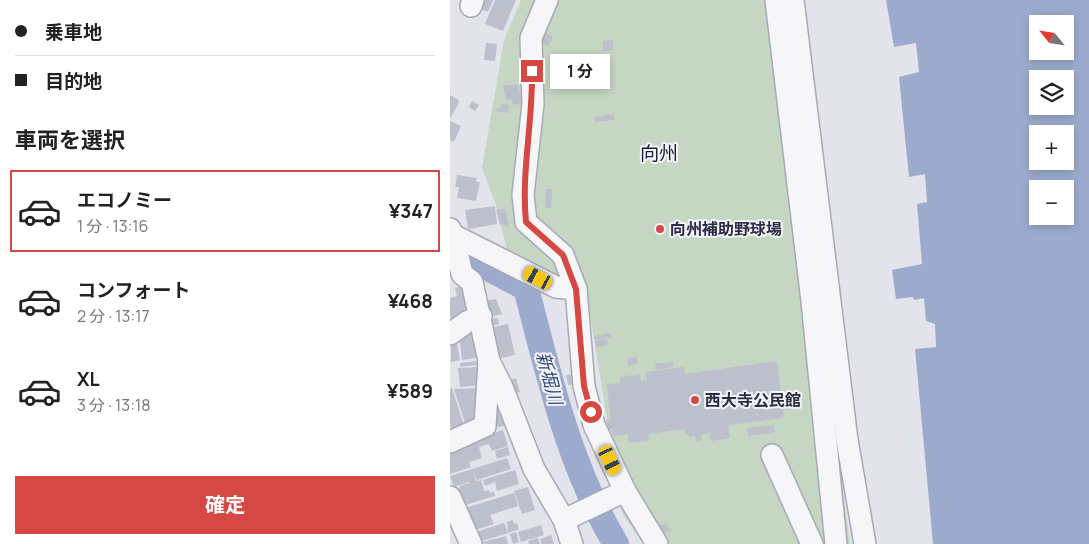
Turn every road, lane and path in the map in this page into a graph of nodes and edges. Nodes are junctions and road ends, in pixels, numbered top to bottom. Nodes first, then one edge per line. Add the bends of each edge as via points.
1 (547, 0) edge
2 (776, 0) edge
3 (793, 0) edge
4 (452, 232) edge
5 (458, 270) edge
6 (576, 289) junction
7 (481, 316) junction
8 (450, 334) edge
9 (490, 361) junction
10 (450, 442) edge
11 (772, 455) dead end
12 (784, 481) junction
13 (618, 495) junction
14 (450, 497) edge
15 (566, 519) junction
16 (656, 543) edge
17 (471, 544) edge
18 (572, 544) edge
19 (796, 544) edge
20 (812, 544) edge
21 (836, 544) edge
22 (865, 544) edge

1 - 6 street via 531,38 532,104 523,195 526,222 563,255
2 - 21 street via 812,301
3 - 22 street via 847,440
4 - 5 street
4 - 6 street via 556,287
5 - 7 street via 472,282
6 - 13 street via 584,386
7 - 8 street
7 - 9 street
9 - 10 street via 485,426
9 - 15 street via 534,469
11 - 12 street
12 - 19 street
12 - 20 street
13 - 15 street
13 - 16 street
14 - 17 street
15 - 18 street

